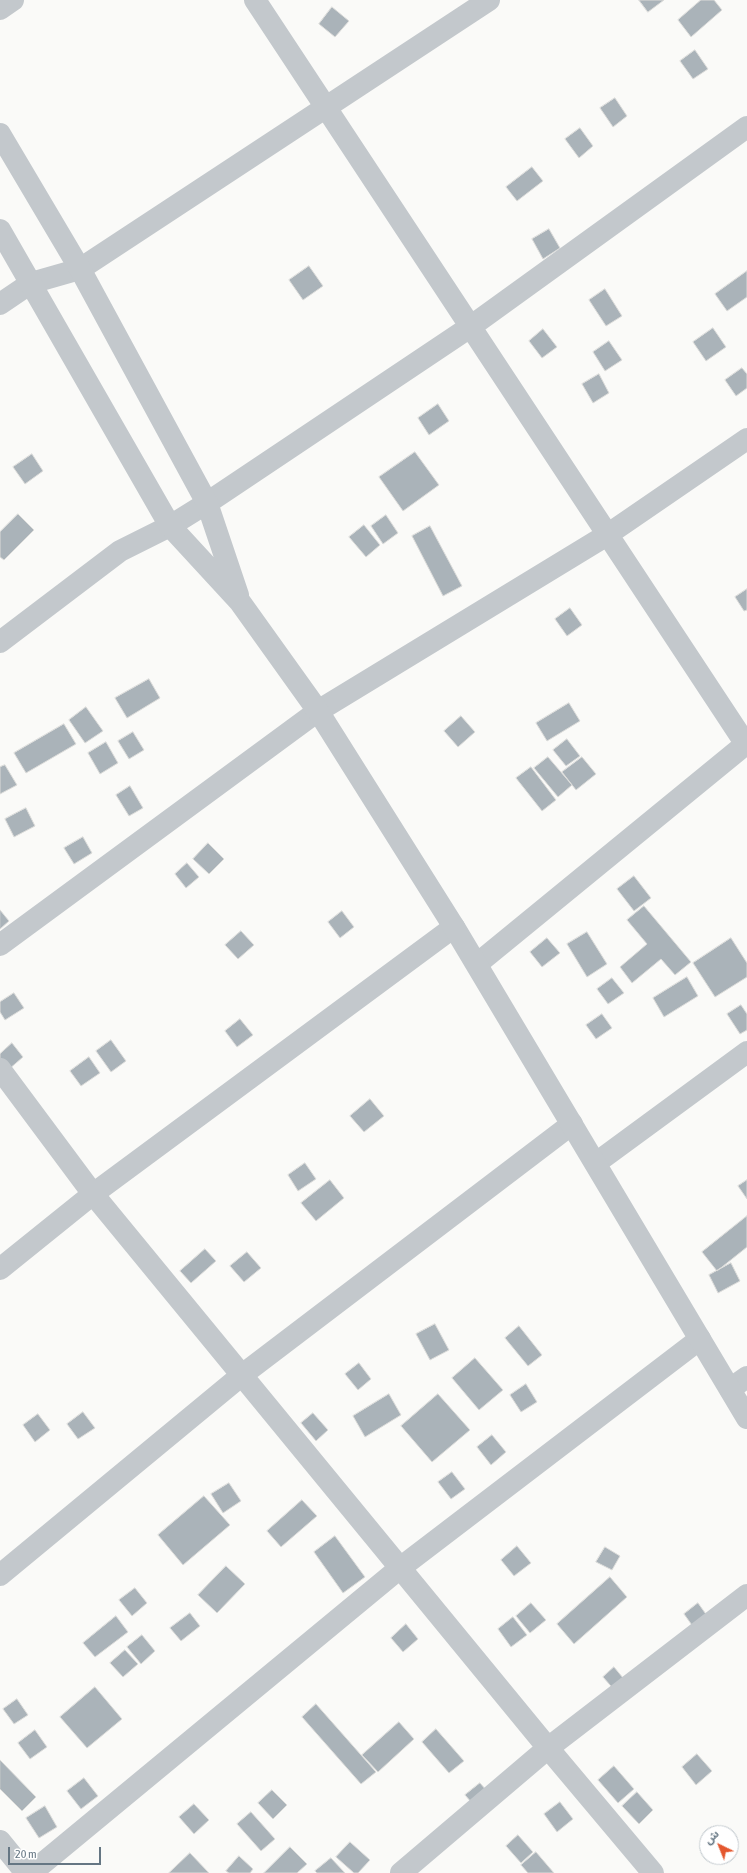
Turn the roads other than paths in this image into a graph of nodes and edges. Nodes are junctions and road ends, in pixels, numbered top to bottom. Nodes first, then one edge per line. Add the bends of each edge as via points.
1 (13, 0) edge
2 (255, 0) edge
3 (489, 0) edge
4 (0, 9) edge
5 (326, 108) junction
6 (747, 127) edge
7 (0, 134) edge
8 (0, 230) edge
9 (80, 268) junction
10 (31, 283) junction
11 (0, 304) edge
12 (470, 327) junction
13 (747, 439) edge
14 (207, 503) junction
15 (170, 526) junction
16 (607, 535) junction
17 (240, 602) junction
18 (0, 642) edge
19 (318, 711) junction
20 (747, 744) edge
21 (454, 927) junction
22 (0, 945) edge
23 (477, 964) junction
24 (747, 1052) edge
25 (0, 1069) edge
26 (572, 1124) junction
27 (596, 1163) junction
28 (94, 1194) junction
29 (0, 1269) edge
30 (700, 1339) junction
31 (242, 1375) junction
32 (738, 1383) edge
33 (747, 1418) edge
34 (400, 1568) junction
35 (0, 1575) edge
36 (747, 1595) edge
37 (548, 1748) junction
38 (0, 1841) edge
39 (26, 1873) edge
40 (31, 1873) edge
41 (401, 1873) edge
42 (653, 1873) edge

1 - 4 street
2 - 5 street
3 - 5 street
5 - 9 street
5 - 12 street
6 - 12 street
7 - 9 street
8 - 10 street
9 - 10 street
9 - 14 street
10 - 11 street
10 - 15 street
12 - 14 street
12 - 16 street
13 - 16 street
14 - 15 street
14 - 17 street
15 - 17 street
15 - 18 street via 120,551
16 - 19 street
16 - 20 street
17 - 19 street
19 - 21 street
19 - 22 street
20 - 23 street
21 - 23 street
21 - 28 street
23 - 26 street
24 - 27 street
25 - 28 street
26 - 27 street
26 - 31 street
27 - 30 street
28 - 29 street
28 - 31 street
30 - 32 street
30 - 34 street
31 - 34 street
31 - 35 street
32 - 33 street
34 - 37 street
34 - 40 street
36 - 37 street
37 - 41 street
37 - 42 street
38 - 39 street

